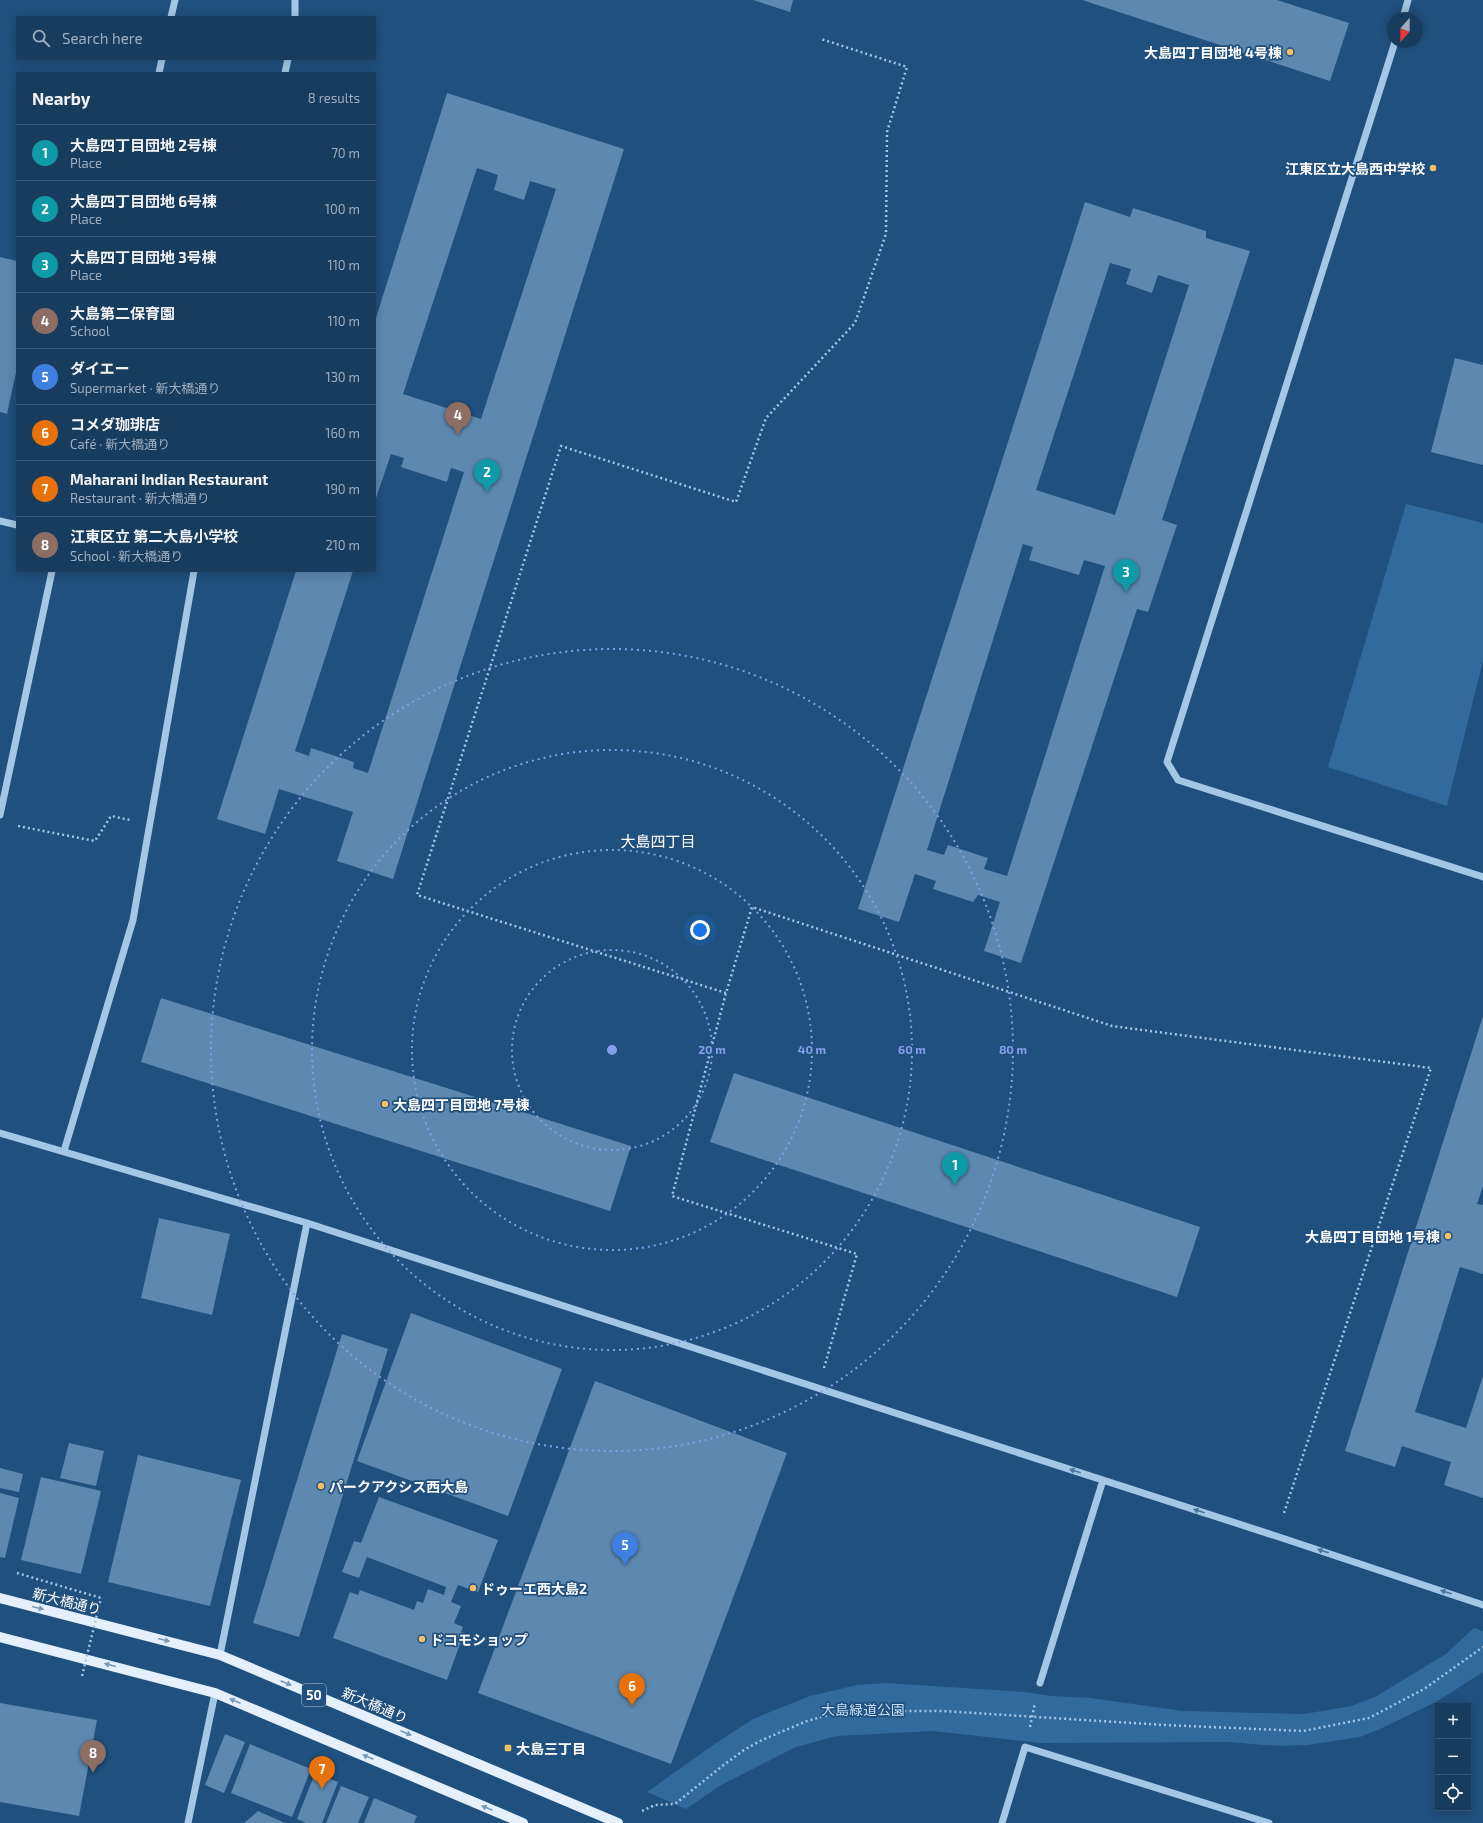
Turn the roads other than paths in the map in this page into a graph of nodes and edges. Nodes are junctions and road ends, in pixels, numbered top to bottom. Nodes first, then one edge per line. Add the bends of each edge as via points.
1 (175, 0) edge
2 (295, 0) edge
3 (1408, 0) edge
4 (1405, 12) edge
5 (171, 16) edge
6 (295, 16) edge
7 (1393, 48) edge
8 (162, 60) edge
9 (288, 60) edge
10 (159, 72) edge
11 (285, 72) edge
12 (0, 521) edge
13 (16, 525) edge
14 (52, 572) edge
15 (194, 572) edge
16 (1, 806) edge
17 (0, 816) edge
18 (1483, 877) edge
19 (0, 1132) edge
20 (64, 1151) junction
21 (307, 1223) junction
22 (1103, 1480) junction
23 (0, 1598) edge
24 (1483, 1605) edge
25 (0, 1637) edge
26 (220, 1655) junction
27 (1040, 1683) road end
28 (215, 1692) junction
29 (611, 1822) edge
30 (188, 1823) edge
31 (523, 1823) edge
32 (1002, 1823) edge
33 (1269, 1823) edge

1 - 5 street
2 - 6 street
3 - 4 street
7 - 18 street via 1167,762 1178,780
8 - 10 street
9 - 11 street
12 - 13 street
14 - 16 street
15 - 20 street via 133,920
16 - 17 street
19 - 20 street
20 - 21 street
22 -> 21 street
21 - 26 street
24 -> 22 street
22 - 27 street
23 -> 26 main road, 新大橋通り / 50
28 -> 25 main road
26 -> 29 main road, 新大橋通り / 50
28 - 30 street
31 -> 28 main road
32 - 33 street via 1026,1747

